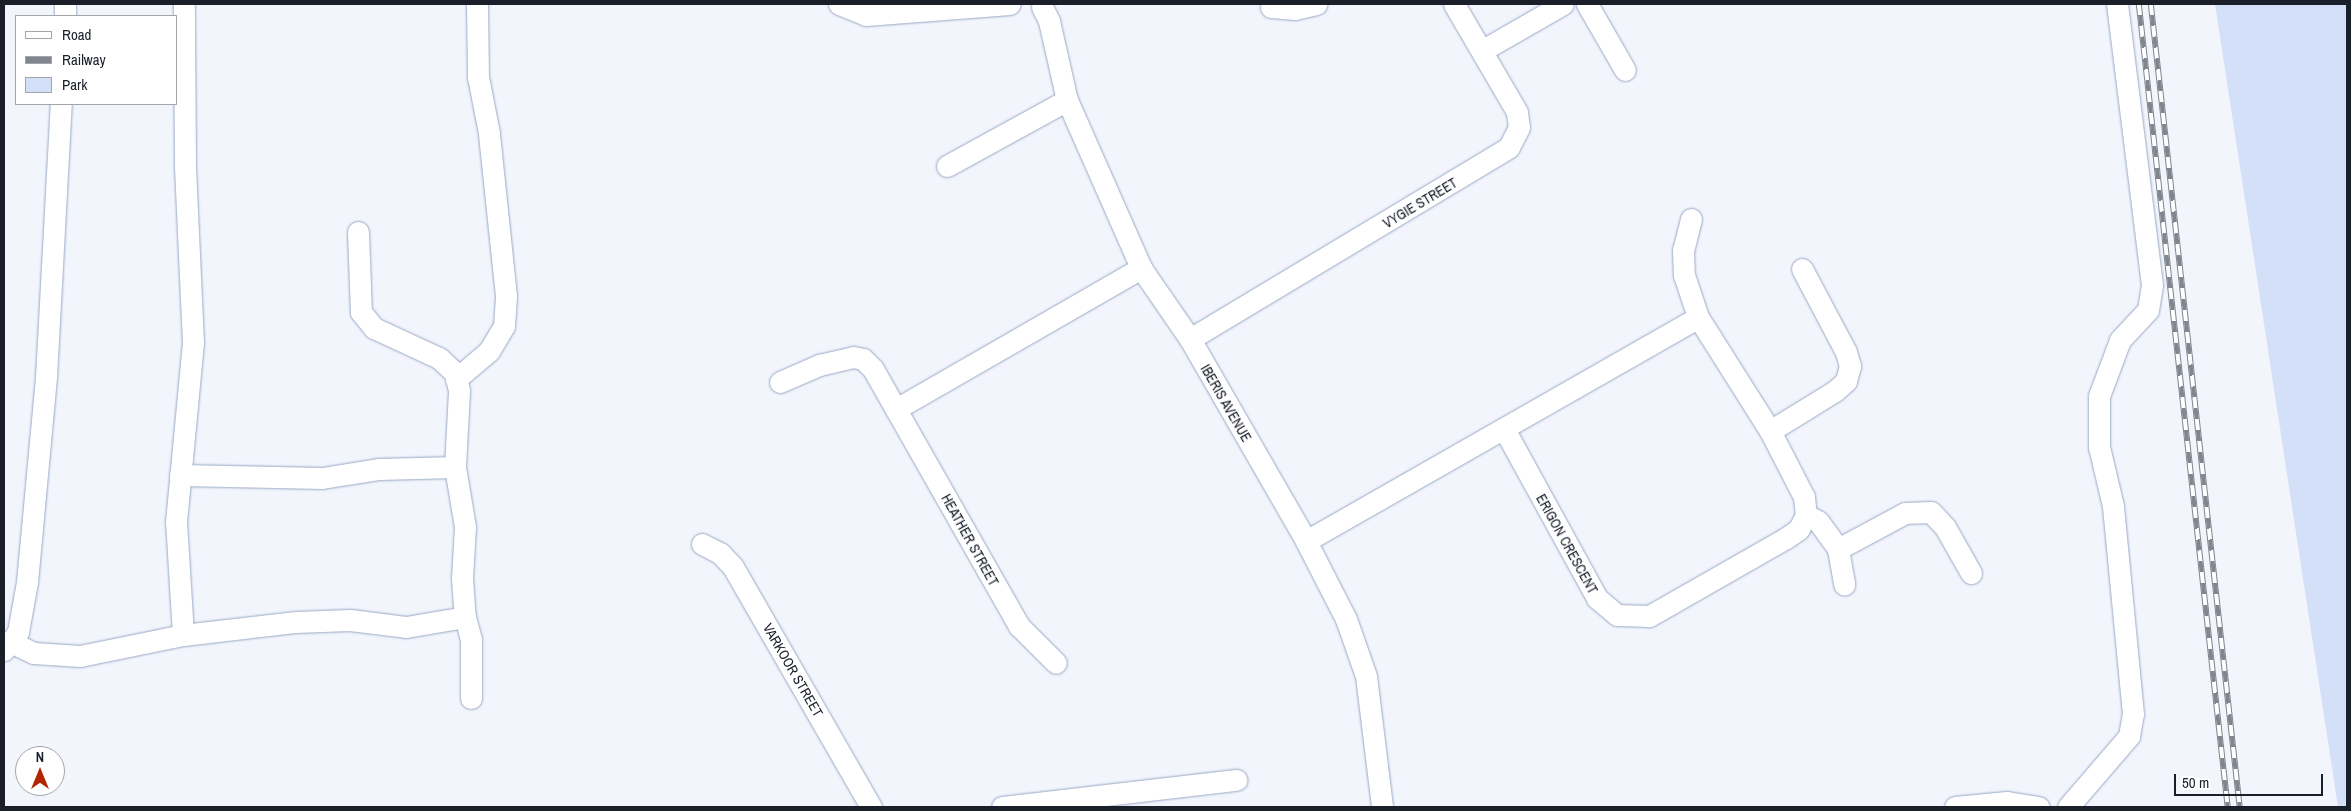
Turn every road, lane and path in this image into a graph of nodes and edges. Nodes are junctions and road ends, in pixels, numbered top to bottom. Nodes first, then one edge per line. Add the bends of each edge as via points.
1 (184, 4) edge
2 (477, 4) edge
3 (839, 4) edge
4 (1010, 4) edge
5 (1019, 4) edge
6 (1316, 4) edge
7 (1454, 4) edge
8 (1563, 4) edge
9 (1587, 4) edge
10 (2117, 4) edge
11 (1042, 6) edge
12 (1271, 7) dead end
13 (1482, 50) junction
14 (1625, 70) dead end
15 (1067, 100) junction
16 (61, 105) edge
17 (947, 166) dead end
18 (1691, 219) dead end
19 (358, 232) dead end
20 (1141, 268) junction
21 (1802, 269) dead end
22 (1698, 317) junction
23 (1190, 339) junction
24 (456, 379) junction
25 (780, 382) dead end
26 (896, 409) junction
27 (1504, 429) junction
28 (1770, 431) junction
29 (455, 467) junction
30 (180, 475) junction
31 (1806, 515) junction
32 (1306, 541) junction
33 (702, 544) dead end
34 (1838, 548) junction
35 (1971, 573) dead end
36 (1844, 584) dead end
37 (465, 617) junction
38 (183, 635) junction
39 (7, 646) edge
40 (1056, 663) dead end
41 (471, 698) dead end
42 (1236, 780) dead end
43 (1144, 799) edge
44 (871, 807) edge
45 (1002, 807) edge
46 (1382, 807) edge
47 (1955, 807) edge
48 (2039, 807) edge
49 (2068, 807) edge

1 - 30 street via 185,164 191,238 193,343
2 - 24 street via 478,77 489,133 506,296 504,326 489,351
3 - 4 street via 866,15
5 - 11 street
6 - 12 street via 1295,9
7 - 13 street, VYGIE STREET
8 - 13 street
9 - 14 street
10 - 49 street via 2152,285 2148,310 2120,340 2099,396 2099,447 2113,506 2133,714 2129,736
11 - 15 street, IBERIS AVENUE via 1049,21
13 - 23 street, VYGIE STREET via 1517,112 1519,126 1509,147
15 - 17 street
15 - 20 street, IBERIS AVENUE
16 - 39 street via 46,377 26,582 18,632
18 - 22 street via 1683,250 1684,275
19 - 24 street via 361,312 374,328 439,358 455,373
20 - 23 street, IBERIS AVENUE
20 - 26 street
21 - 28 street via 1846,352 1850,366 1846,381 1836,391
22 - 27 street
22 - 28 street
23 - 32 street, IBERIS AVENUE
24 - 29 street via 459,392
25 - 26 street, HEATHER STREET via 819,365 853,356 863,359 873,369
26 - 40 street, HEATHER STREET via 1019,626
27 - 31 street, ERIGON CRESCENT via 1597,598 1616,614 1649,616 1786,538 1799,529
27 - 32 street
28 - 31 street via 1804,497
29 - 30 street via 379,469 322,478
29 - 37 street via 465,527 462,578
30 - 38 street via 176,522
31 - 34 street via 1818,521
32 - 46 street, IBERIS AVENUE via 1360,653 1366,676
33 - 44 street, VARKOOR STREET via 720,554 733,567
34 - 35 street via 1905,513 1926,511 1936,515 1945,527
34 - 36 street
37 - 38 street via 406,627 341,621
37 - 41 street via 471,639
38 - 39 street via 80,656 34,654
42 - 43 street
43 - 45 street
47 - 48 street via 2007,802

